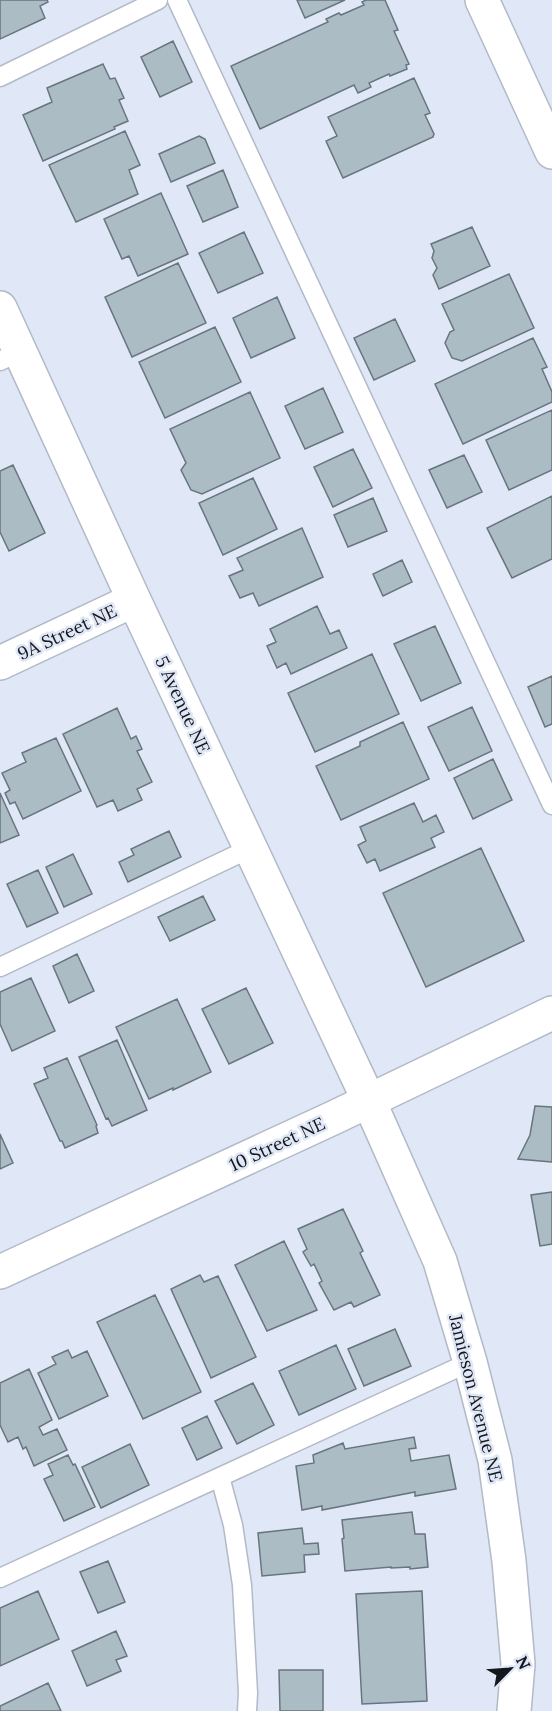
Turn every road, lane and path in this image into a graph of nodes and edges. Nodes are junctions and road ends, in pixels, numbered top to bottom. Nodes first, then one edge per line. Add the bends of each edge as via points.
1 (158, 0) edge
2 (177, 0) edge
3 (482, 0) edge
4 (0, 77) edge
5 (552, 152) edge
6 (0, 308) edge
7 (10, 356) edge
8 (134, 600) junction
9 (0, 663) edge
10 (552, 805) edge
11 (251, 848) junction
12 (0, 967) edge
13 (552, 1013) edge
14 (369, 1101) junction
15 (0, 1272) edge
16 (470, 1362) junction
17 (220, 1477) junction
18 (0, 1578) edge
19 (247, 1711) edge
20 (514, 1711) edge

1 - 4 lane
2 - 10 lane
3 - 5 street
6 - 7 street, 5 Avenue NE
7 - 8 street, 5 Avenue NE
8 - 9 street, 9A Street NE
8 - 11 street, 5 Avenue NE
11 - 12 lane
11 - 14 street, 5 Avenue NE
13 - 14 street, 10 Street NE
14 - 15 street, 10 Street NE
14 - 16 street, Jamieson Avenue NE via 440,1261
16 - 17 lane
16 - 20 street, Jamieson Avenue NE via 495,1460 509,1561 518,1664
17 - 18 lane
17 - 19 lane via 233,1525 242,1585

